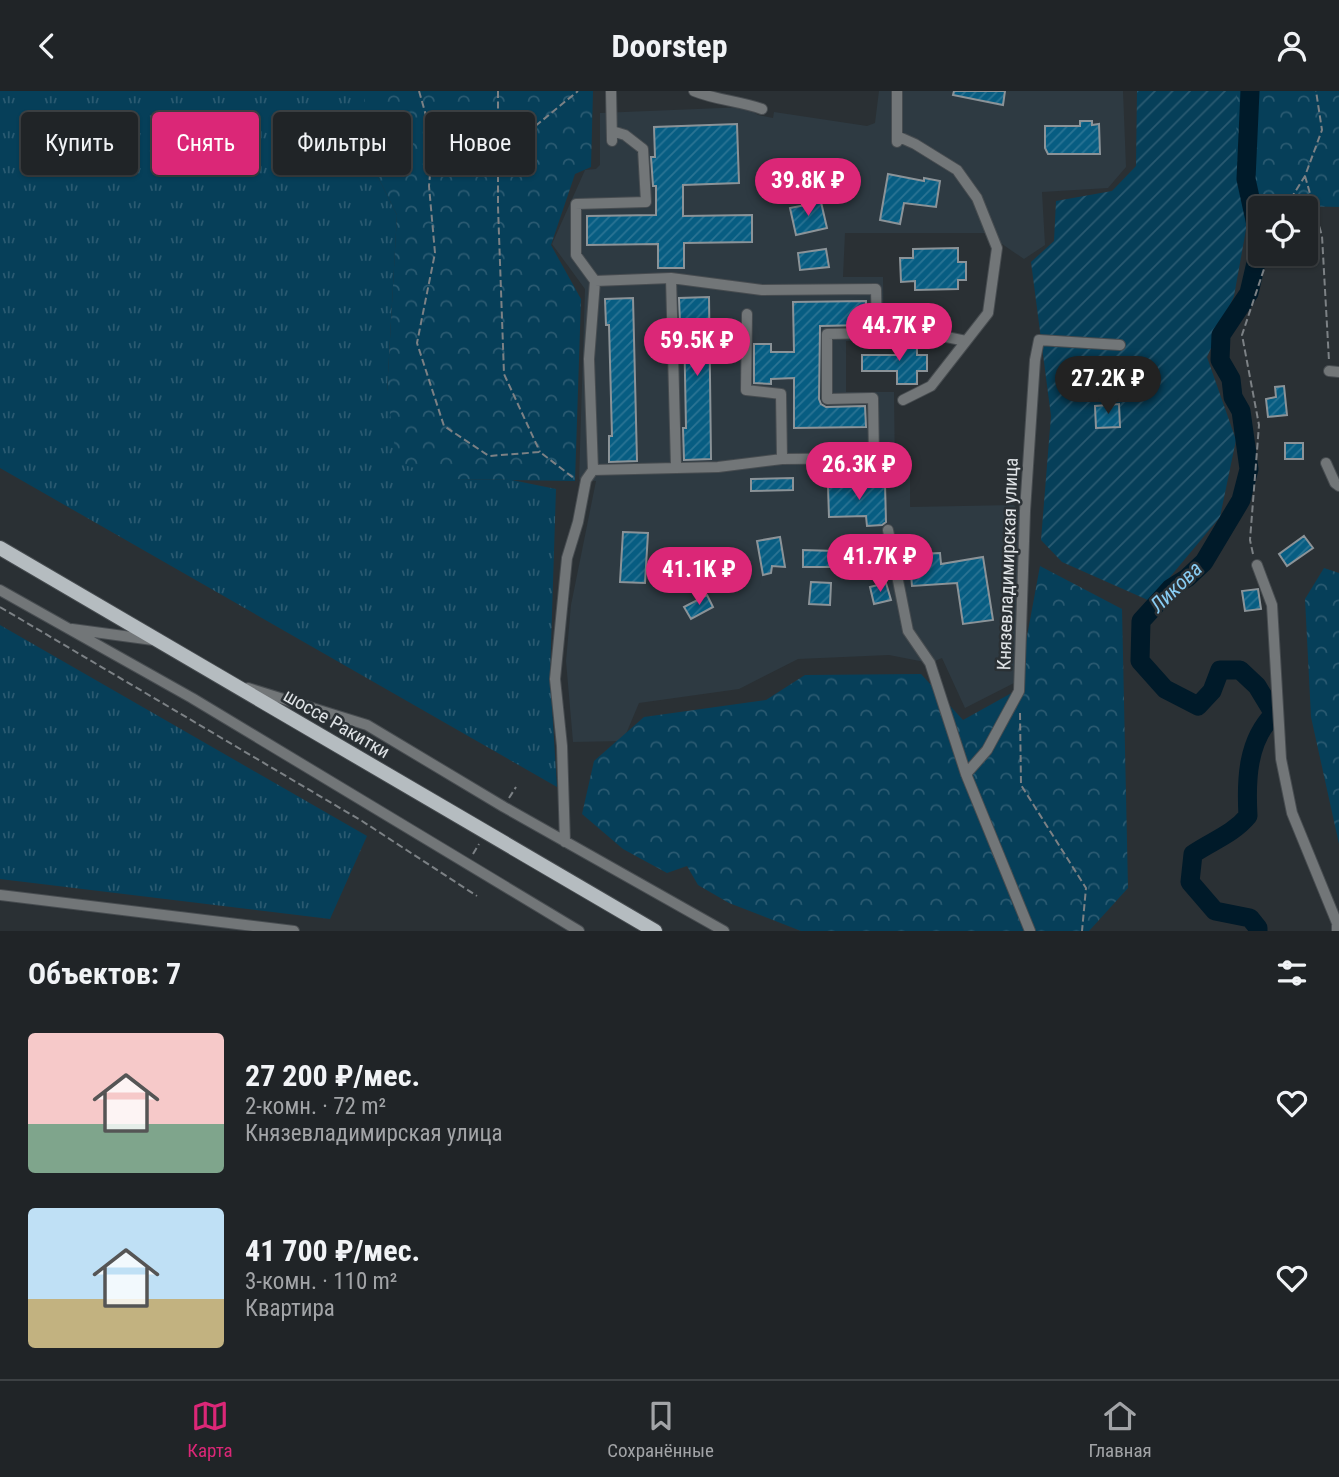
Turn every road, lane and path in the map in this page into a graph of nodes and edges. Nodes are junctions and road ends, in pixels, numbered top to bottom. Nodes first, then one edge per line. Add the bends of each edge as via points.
1 (419, 91) edge
2 (498, 91) edge
3 (578, 91) edge
4 (611, 91) edge
5 (694, 91) edge
6 (897, 91) edge
7 (1316, 91) edge
8 (745, 97) edge
9 (762, 109) dead end
10 (498, 112) edge
11 (535, 126) edge
12 (498, 175) edge
13 (1305, 176) junction
14 (1292, 196) edge
15 (1266, 266) edge
16 (671, 278) junction
17 (596, 281) junction
18 (747, 314) dead end
19 (898, 327) dead end
20 (966, 341) junction
21 (1120, 345) dead end
22 (1334, 372) edge
23 (904, 401) dead end
24 (540, 452) junction
25 (874, 458) junction
26 (891, 458) dead end
27 (782, 459) junction
28 (1326, 463) dead end
29 (676, 466) junction
30 (593, 470) junction
31 (1339, 486) edge
32 (585, 487) junction
33 (888, 530) dead end
34 (0, 548) edge
35 (1256, 565) joint
36 (0, 590) edge
37 (0, 607) edge
38 (66, 628) junction
39 (159, 641) junction
40 (231, 683) junction
41 (1019, 691) junction
42 (966, 774) junction
43 (565, 842) junction
44 (0, 895) edge
45 (477, 896) dead end
46 (256, 929) edge
47 (294, 931) edge
48 (579, 931) edge
49 (654, 931) edge
50 (724, 931) edge
51 (1030, 931) edge
52 (1082, 931) edge
53 (1337, 931) edge

1 - 24 path via 433,140 429,186 435,253 417,343 444,426 489,456
2 - 10 path
3 - 11 path
4 - 17 street via 612,136 625,135 643,149 646,202 576,204 576,254
5 - 8 street via 713,99
6 - 20 street via 897,139 915,144 957,170 977,198 997,248 988,313
7 - 13 path via 1322,130
8 - 9 street
12 - 24 path via 504,375
13 - 14 path
13 - 22 path via 1322,236
15 - 35 path via 1242,335 1259,425 1250,540
16 - 17 street
16 - 25 street via 762,290 876,289 877,333 827,334 827,399 873,398
16 - 29 street
17 - 30 street via 589,359
18 - 27 street via 746,390 781,394
19 - 20 street
20 - 23 street via 931,386
21 - 41 street, Князевладимирская улица via 1039,340 1025,512
24 - 32 path
25 - 26 street
25 - 27 street
27 - 29 street via 718,467
28 - 31 street
29 - 30 street
30 - 32 street
32 - 43 street via 567,558 555,679
33 - 42 street via 908,631 930,663
34 - 39 main road, шоссе Ракитки
35 - 53 street via 1272,605 1280,759 1292,813
36 - 38 street
37 - 45 path via 362,821
38 - 39 street
38 - 48 street via 192,698
39 - 40 main road, шоссе Ракитки
40 - 43 street via 367,725
40 - 49 main road, шоссе Ракитки
41 - 42 street, Князевладимирская улица via 987,750
41 - 52 path via 1021,785 1086,888
42 - 51 street
43 - 50 street
44 - 46 street
46 - 47 street

